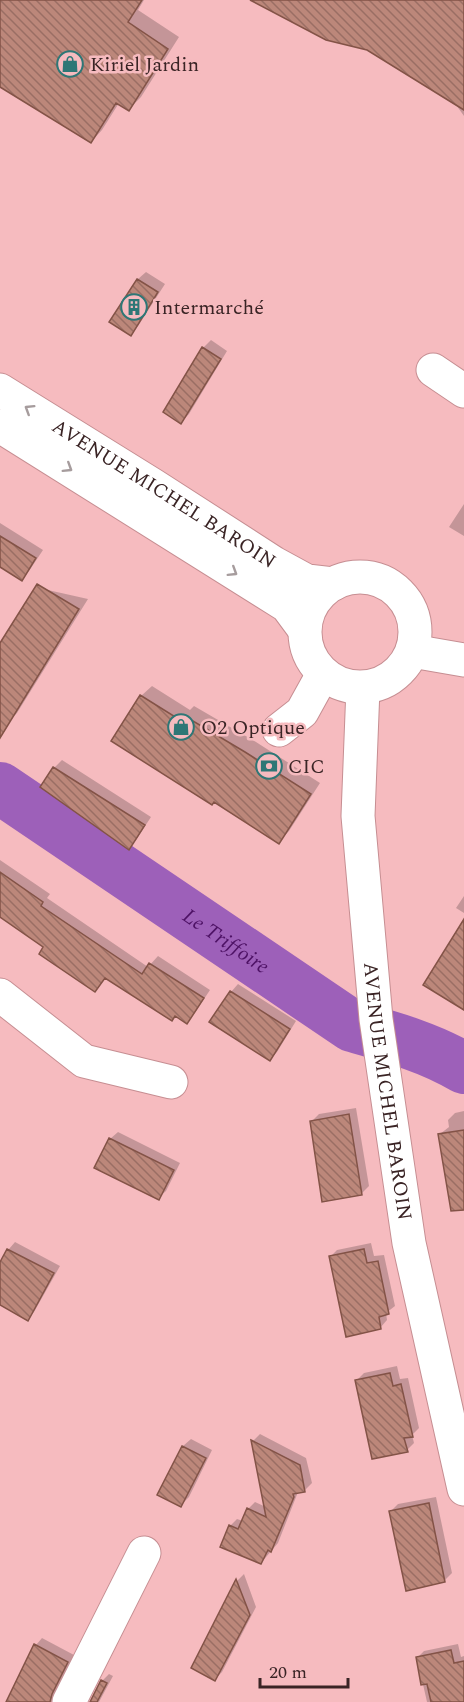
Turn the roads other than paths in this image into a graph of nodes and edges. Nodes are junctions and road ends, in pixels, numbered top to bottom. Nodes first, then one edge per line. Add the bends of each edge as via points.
1 (433, 370) dead end
2 (0, 390) edge
3 (464, 391) edge
4 (0, 426) edge
5 (333, 584) junction
6 (304, 629) junction
7 (412, 651) junction
8 (464, 660) edge
9 (323, 674) junction
10 (363, 688) junction
11 (279, 730) dead end
12 (0, 995) edge
13 (171, 1082) dead end
14 (464, 1489) edge
15 (144, 1553) dead end
16 (69, 1702) edge

1 - 3 street
5 -> 2 street, AVENUE MICHEL BAROIN via 307,581 274,563
4 -> 6 street, AVENUE MICHEL BAROIN via 287,606
5 - 6 street via 318,596
5 - 7 street via 362,577 382,582 400,595 411,612 415,636
6 - 9 street via 308,651
7 - 8 street
7 - 10 street via 402,668 384,682
9 - 10 street via 344,686
9 - 11 street via 302,711
10 - 14 street, AVENUE MICHEL BAROIN via 358,816 376,1019 410,1243
12 - 13 street via 84,1061
15 - 16 street

